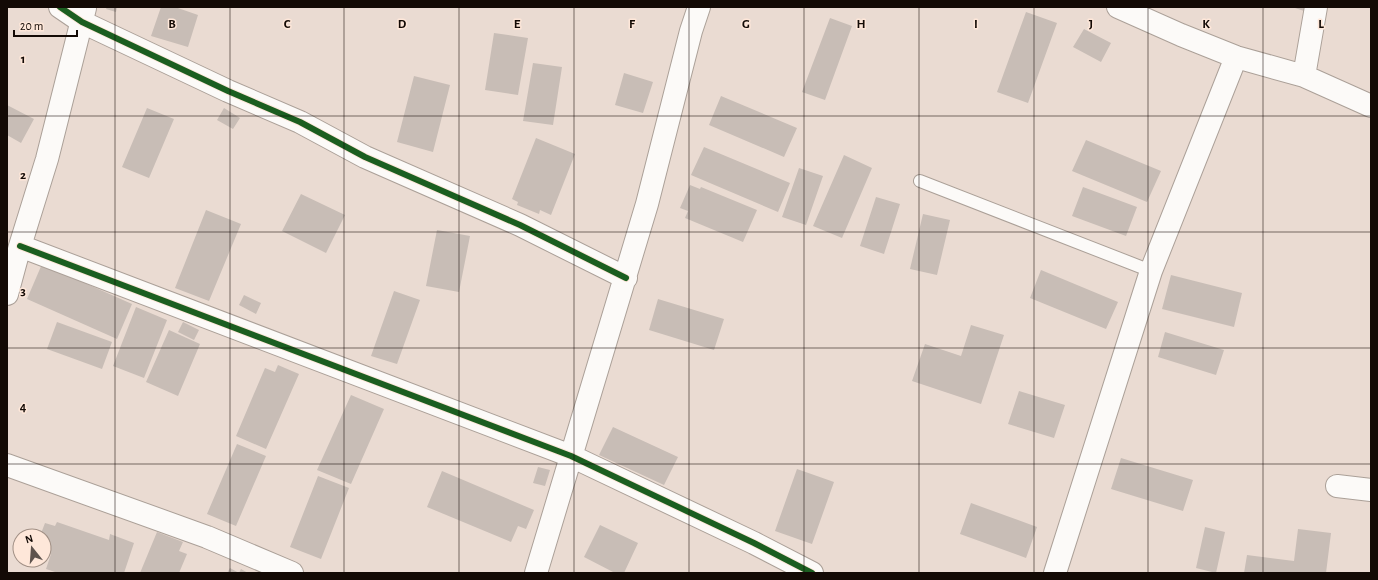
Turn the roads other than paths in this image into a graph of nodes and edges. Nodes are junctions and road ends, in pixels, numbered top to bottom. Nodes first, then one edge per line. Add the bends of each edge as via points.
1 (60, 7) edge
2 (699, 7) edge
3 (1118, 7) edge
4 (1316, 7) edge
5 (84, 14) edge
6 (1236, 58) junction
7 (1304, 76) junction
8 (1371, 106) edge
9 (920, 182) dead end
10 (20, 246) junction
11 (1151, 271) junction
12 (626, 278) junction
13 (7, 294) edge
14 (570, 456) junction
15 (7, 466) edge
16 (1338, 486) dead end
17 (1371, 490) edge
18 (292, 573) edge
19 (536, 573) edge
20 (812, 573) edge
21 (1055, 573) edge

1 - 5 street
2 - 12 street
3 - 6 street
4 - 7 street
5 - 10 street via 47,159
5 - 12 street via 228,92 300,122 365,157 520,225
6 - 7 street
6 - 11 street
7 - 8 street
9 - 11 lane
10 - 13 street
10 - 14 street
11 - 21 street
12 - 14 street
14 - 19 street
14 - 20 street
15 - 18 street via 207,537
16 - 17 street

